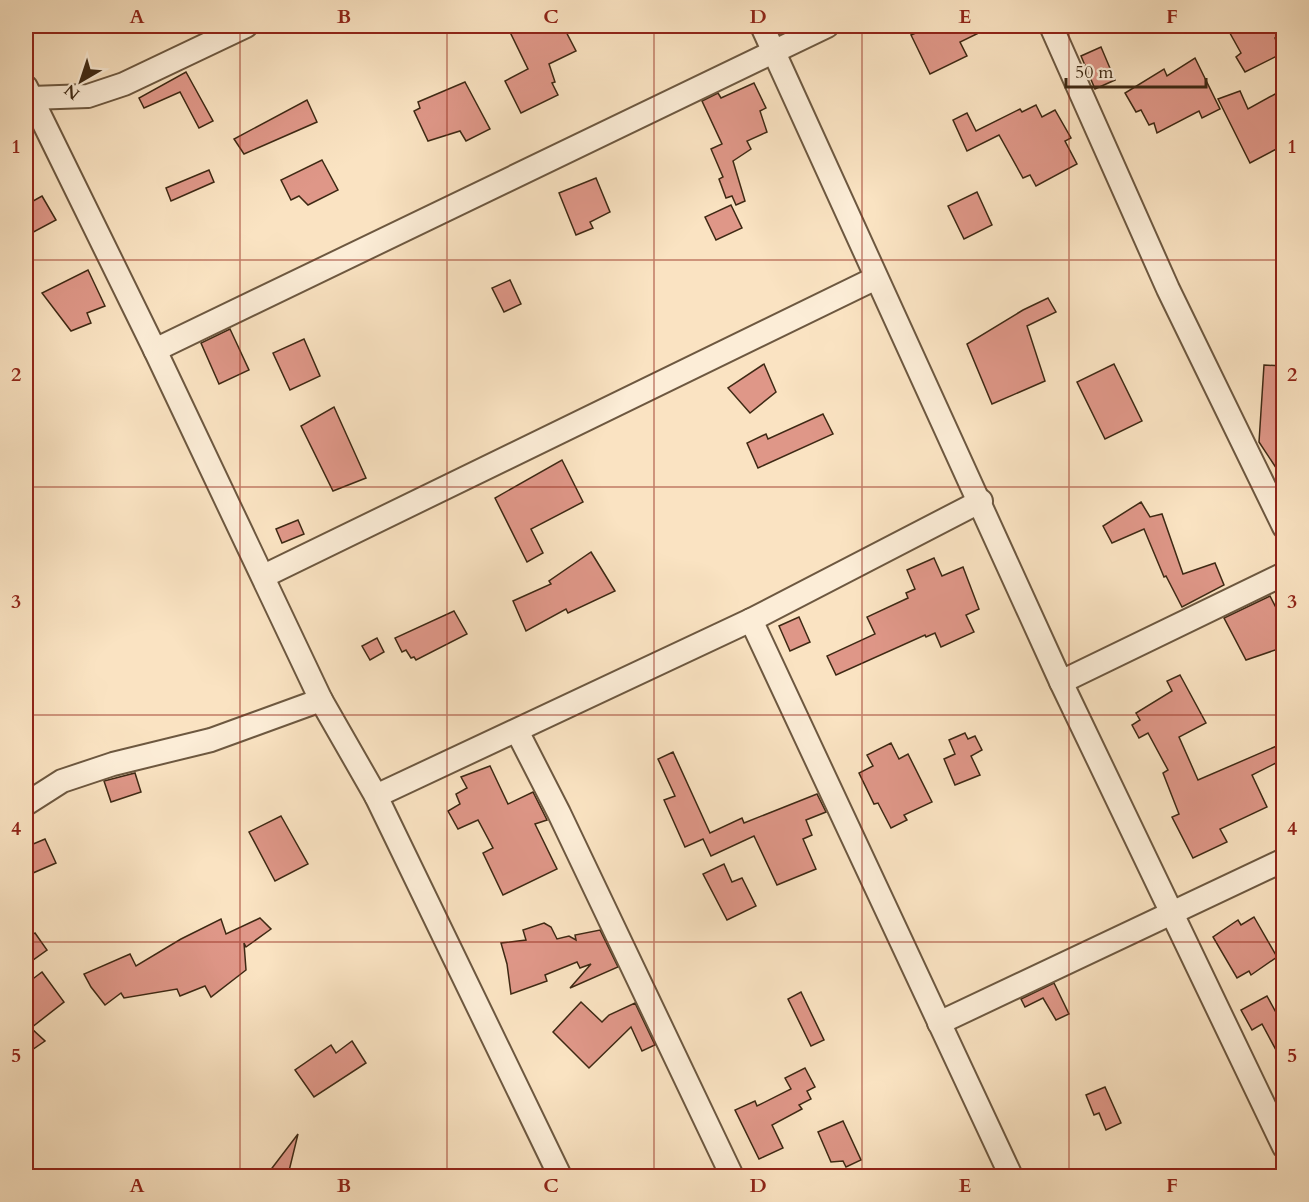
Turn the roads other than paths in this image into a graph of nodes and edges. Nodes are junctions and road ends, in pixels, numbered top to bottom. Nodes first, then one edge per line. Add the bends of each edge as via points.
1 (246, 26) edge
2 (762, 26) edge
3 (827, 26) edge
4 (1051, 26) edge
5 (774, 51) junction
6 (28, 92) edge
7 (876, 278) junction
8 (155, 350) junction
9 (981, 501) junction
10 (1284, 527) edge
11 (1284, 574) edge
12 (264, 576) junction
13 (751, 620) junction
14 (1061, 682) junction
15 (321, 700) junction
16 (517, 731) junction
17 (376, 796) junction
18 (26, 804) edge
19 (1284, 860) edge
20 (1172, 914) junction
21 (939, 1023) junction
22 (1283, 1142) edge
23 (560, 1176) edge
24 (732, 1176) edge
25 (1011, 1176) edge

1 - 6 street via 124,84 88,96
2 - 5 street
3 - 5 street
4 - 10 street via 1173,299
5 - 7 street
5 - 8 street
6 - 8 street
7 - 9 street
7 - 12 street
8 - 12 street
9 - 13 street
9 - 14 street
11 - 14 street
12 - 15 street
13 - 16 street
13 - 21 street
14 - 20 street
15 - 17 street
15 - 18 street via 212,740 62,781
16 - 17 street
16 - 24 street
17 - 23 street
19 - 20 street
20 - 21 street
20 - 22 street
21 - 25 street

